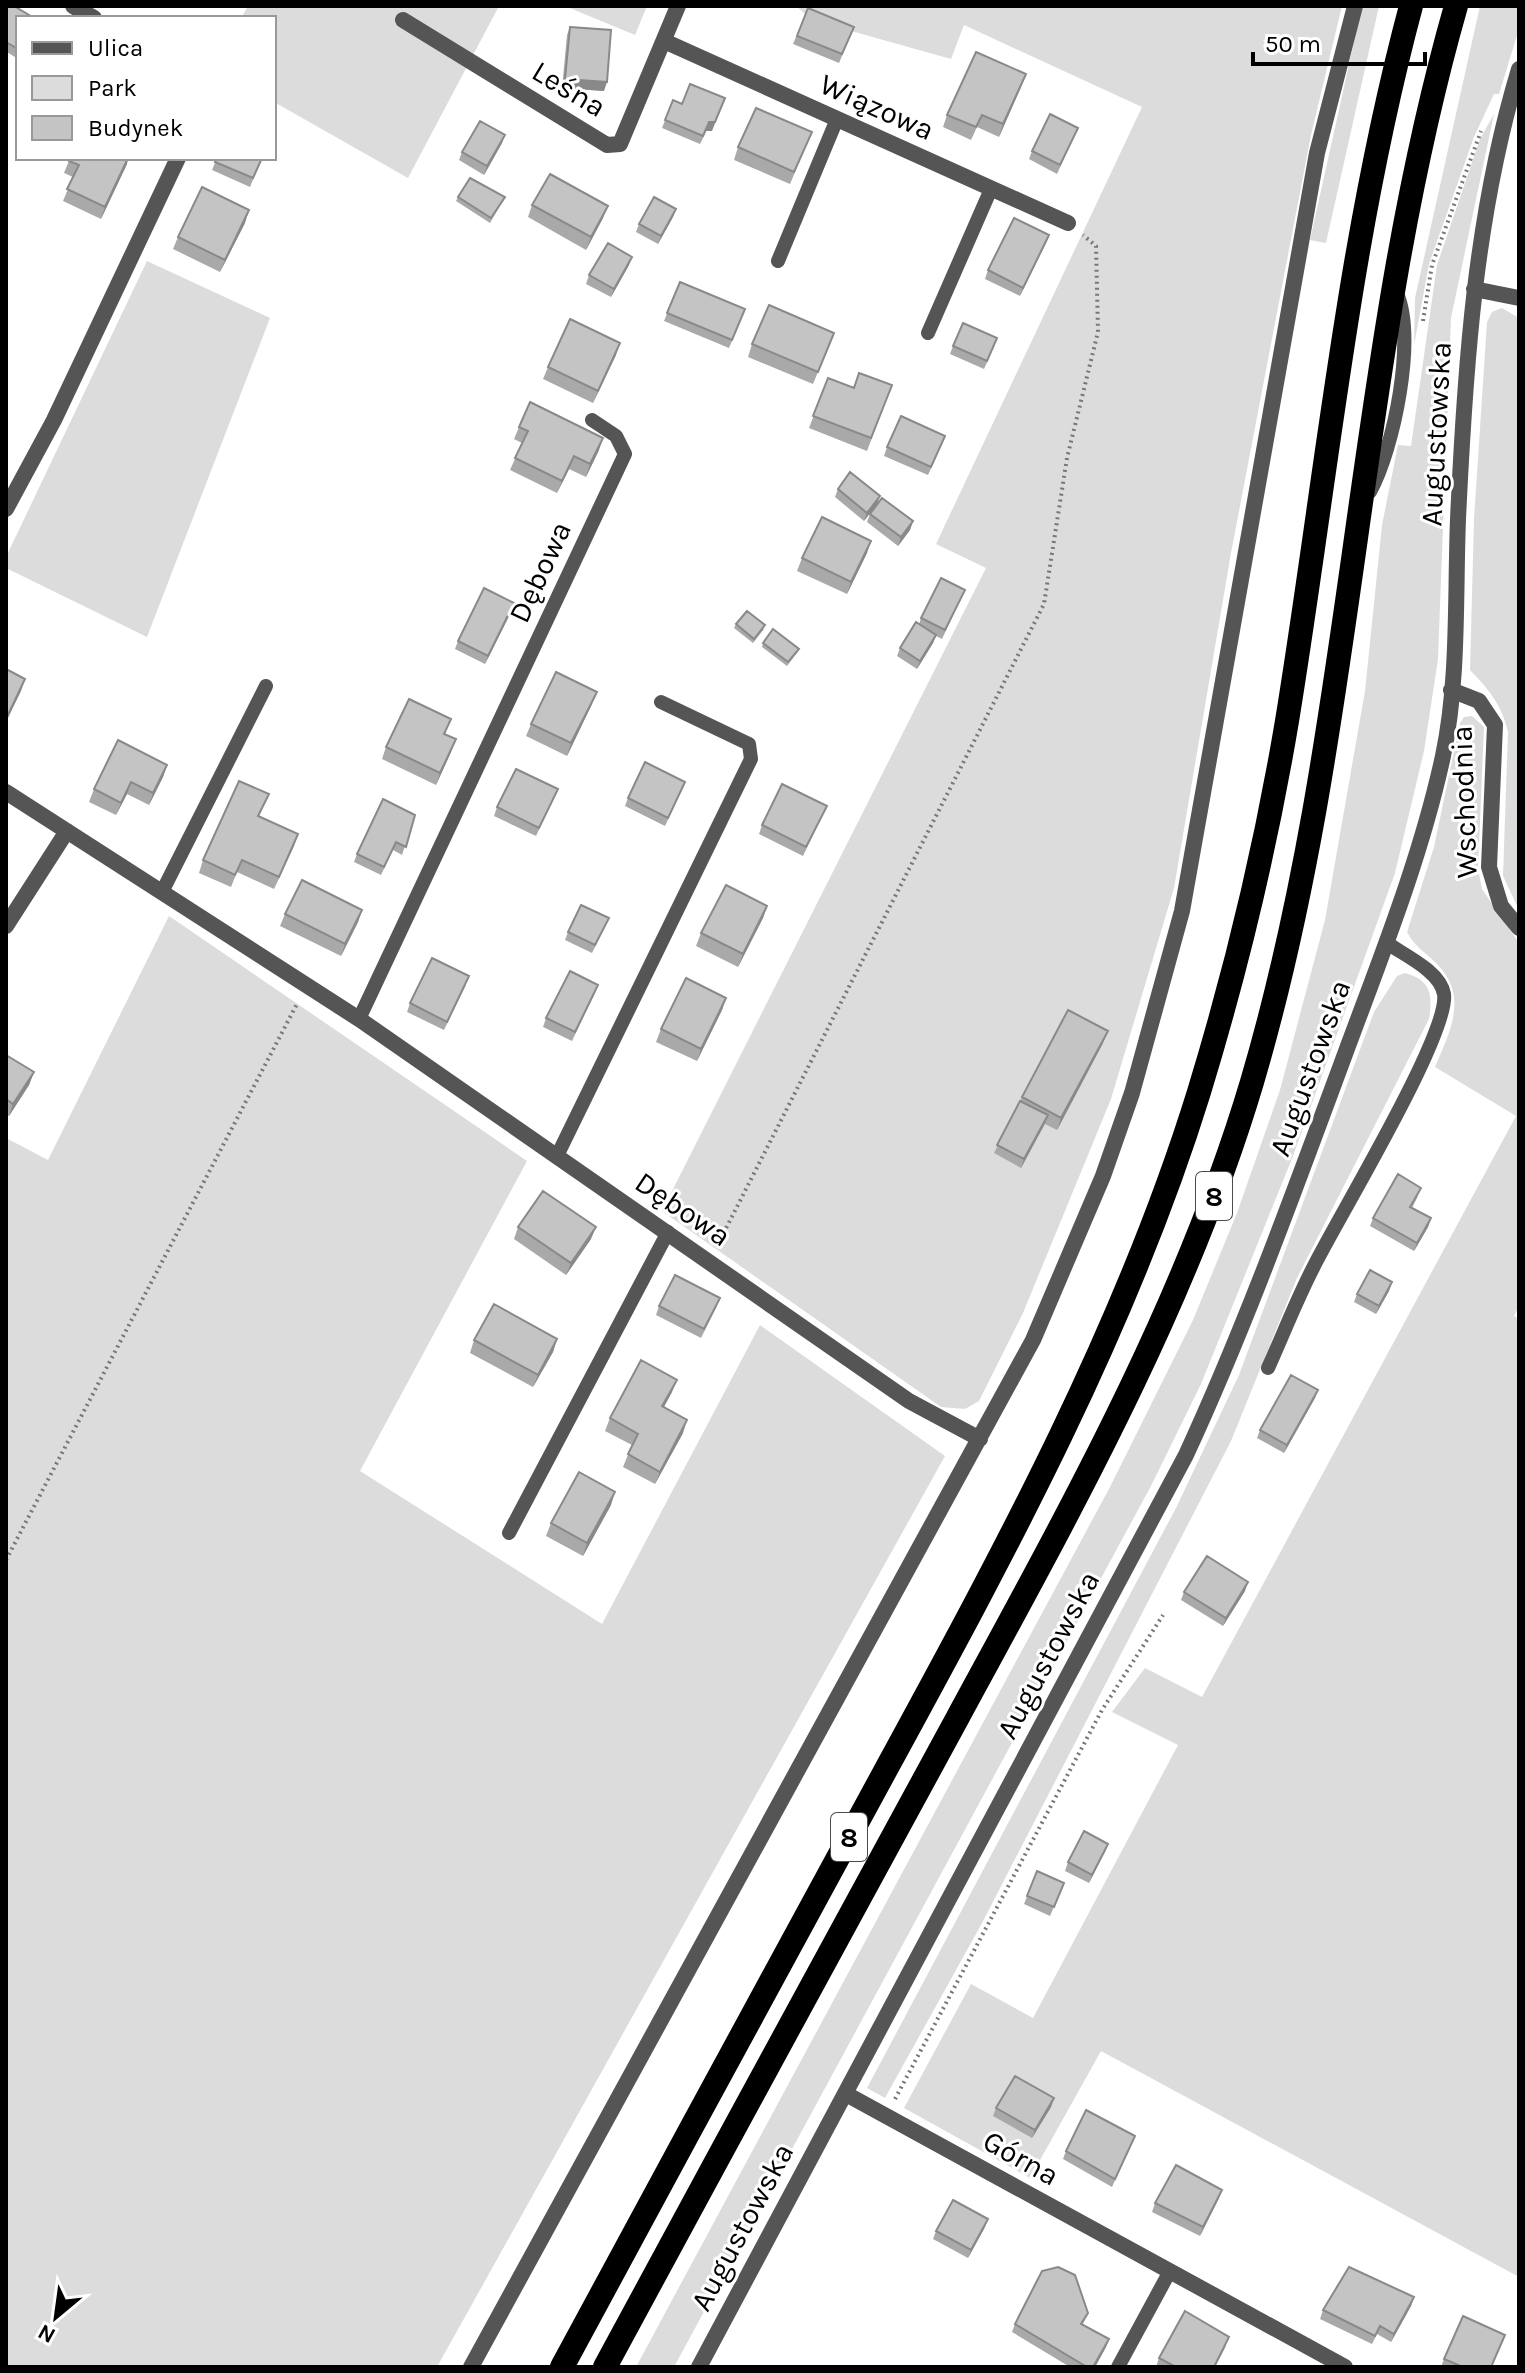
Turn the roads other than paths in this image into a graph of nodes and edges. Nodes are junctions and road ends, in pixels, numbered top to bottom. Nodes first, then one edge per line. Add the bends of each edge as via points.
1 (73, 6) edge
2 (678, 6) edge
3 (1355, 6) edge
4 (1404, 6) edge
5 (1411, 6) edge
6 (1456, 6) edge
7 (90, 16) edge
8 (403, 20) dead end
9 (664, 41) junction
10 (1396, 64) junction
11 (1519, 69) edge
12 (837, 119) junction
13 (177, 160) edge
14 (991, 189) junction
15 (1068, 223) road end
16 (778, 261) dead end
17 (1474, 289) junction
18 (1519, 298) edge
19 (928, 333) dead end
20 (592, 420) dead end
21 (6, 509) edge
22 (266, 686) dead end
23 (1451, 690) junction
24 (661, 702) dead end
25 (6, 792) edge
26 (67, 831) junction
27 (162, 892) junction
28 (6, 926) edge
29 (1519, 928) edge
30 (1387, 943) junction
31 (359, 1019) junction
32 (557, 1156) junction
33 (668, 1232) junction
34 (1268, 1368) dead end
35 (980, 1439) junction
36 (509, 1533) dead end
37 (846, 2094) junction
38 (1170, 2271) junction
39 (471, 2367) edge
40 (562, 2367) edge
41 (605, 2367) edge
42 (699, 2367) edge
43 (1118, 2367) edge
44 (1345, 2367) edge

1 - 7 street
2 - 9 street, Leśna
3 - 35 street via 1317,153 1182,911 1103,1176 1033,1340
4 - 10 highway
5 - 10 highway, 8
6 - 41 highway, 8 via 1392,282 1329,727 1298,905 1250,1087 1198,1238 1059,1532
8 - 9 street, Leśna via 607,145 620,144
9 - 12 street, Wiązowa
10 - 40 highway, 8 via 1350,284 1269,819 1237,960 1175,1165 1046,1467
11 - 17 street, Augustowska via 1498,150
12 - 14 street, Wiązowa
12 - 16 lane
13 - 21 street
14 - 15 street, Wiązowa
14 - 19 lane
17 - 18 street
17 - 23 street, Augustowska via 1465,373
20 - 31 lane, Dębowa via 616,436 625,454
22 - 27 lane
23 - 29 street, Wschodnia via 1479,701 1495,725 1489,867 1501,906
23 - 30 street, Augustowska via 1443,755
24 - 32 lane via 749,744 751,759
25 - 26 street, Dębowa
26 - 27 street, Dębowa
26 - 28 street
27 - 31 street, Dębowa
30 - 34 lane via 1440,982 1441,1019 1409,1090 1312,1269
30 - 37 street, Augustowska via 1233,1352 1186,1455
31 - 32 street, Dębowa
32 - 33 street, Dębowa
33 - 35 street, Dębowa via 909,1401
33 - 36 lane
35 - 39 street
37 - 38 street, Górna
37 - 42 street, Augustowska
38 - 43 lane
38 - 44 street, Górna

